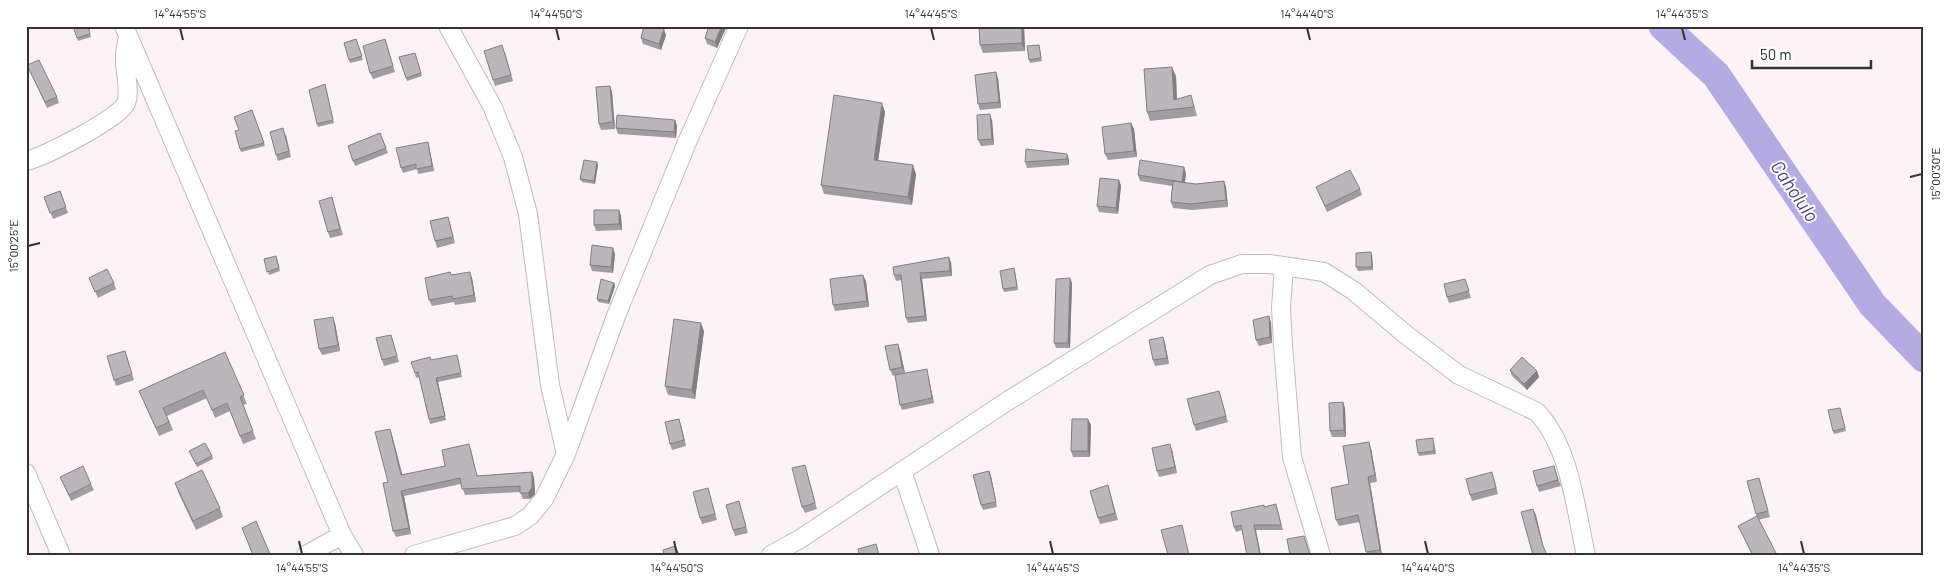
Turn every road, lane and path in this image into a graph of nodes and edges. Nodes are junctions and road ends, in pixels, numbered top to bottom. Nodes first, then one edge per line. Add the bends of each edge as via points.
1 (448, 26) edge
2 (739, 26) edge
3 (126, 31) edge
4 (26, 161) edge
5 (1284, 266) junction
6 (566, 454) junction
7 (902, 471) junction
8 (26, 473) edge
9 (342, 534) junction
10 (62, 555) edge
11 (306, 555) edge
12 (354, 555) edge
13 (414, 555) edge
14 (771, 555) edge
15 (930, 555) edge
16 (1321, 555) edge
17 (1586, 555) edge

1 - 6 street via 492,106 513,157 528,214 550,385
2 - 6 street via 616,316
3 - 4 street via 128,94 123,107 110,119
3 - 9 street
5 - 7 street via 1242,264 1210,275
5 - 16 street via 1283,344 1292,457
5 - 17 street via 1324,272 1354,291 1459,375 1537,412 1547,422 1564,458
6 - 13 street via 544,499 530,516 516,526
7 - 14 street
7 - 15 street
8 - 10 street
9 - 11 street
9 - 12 street

